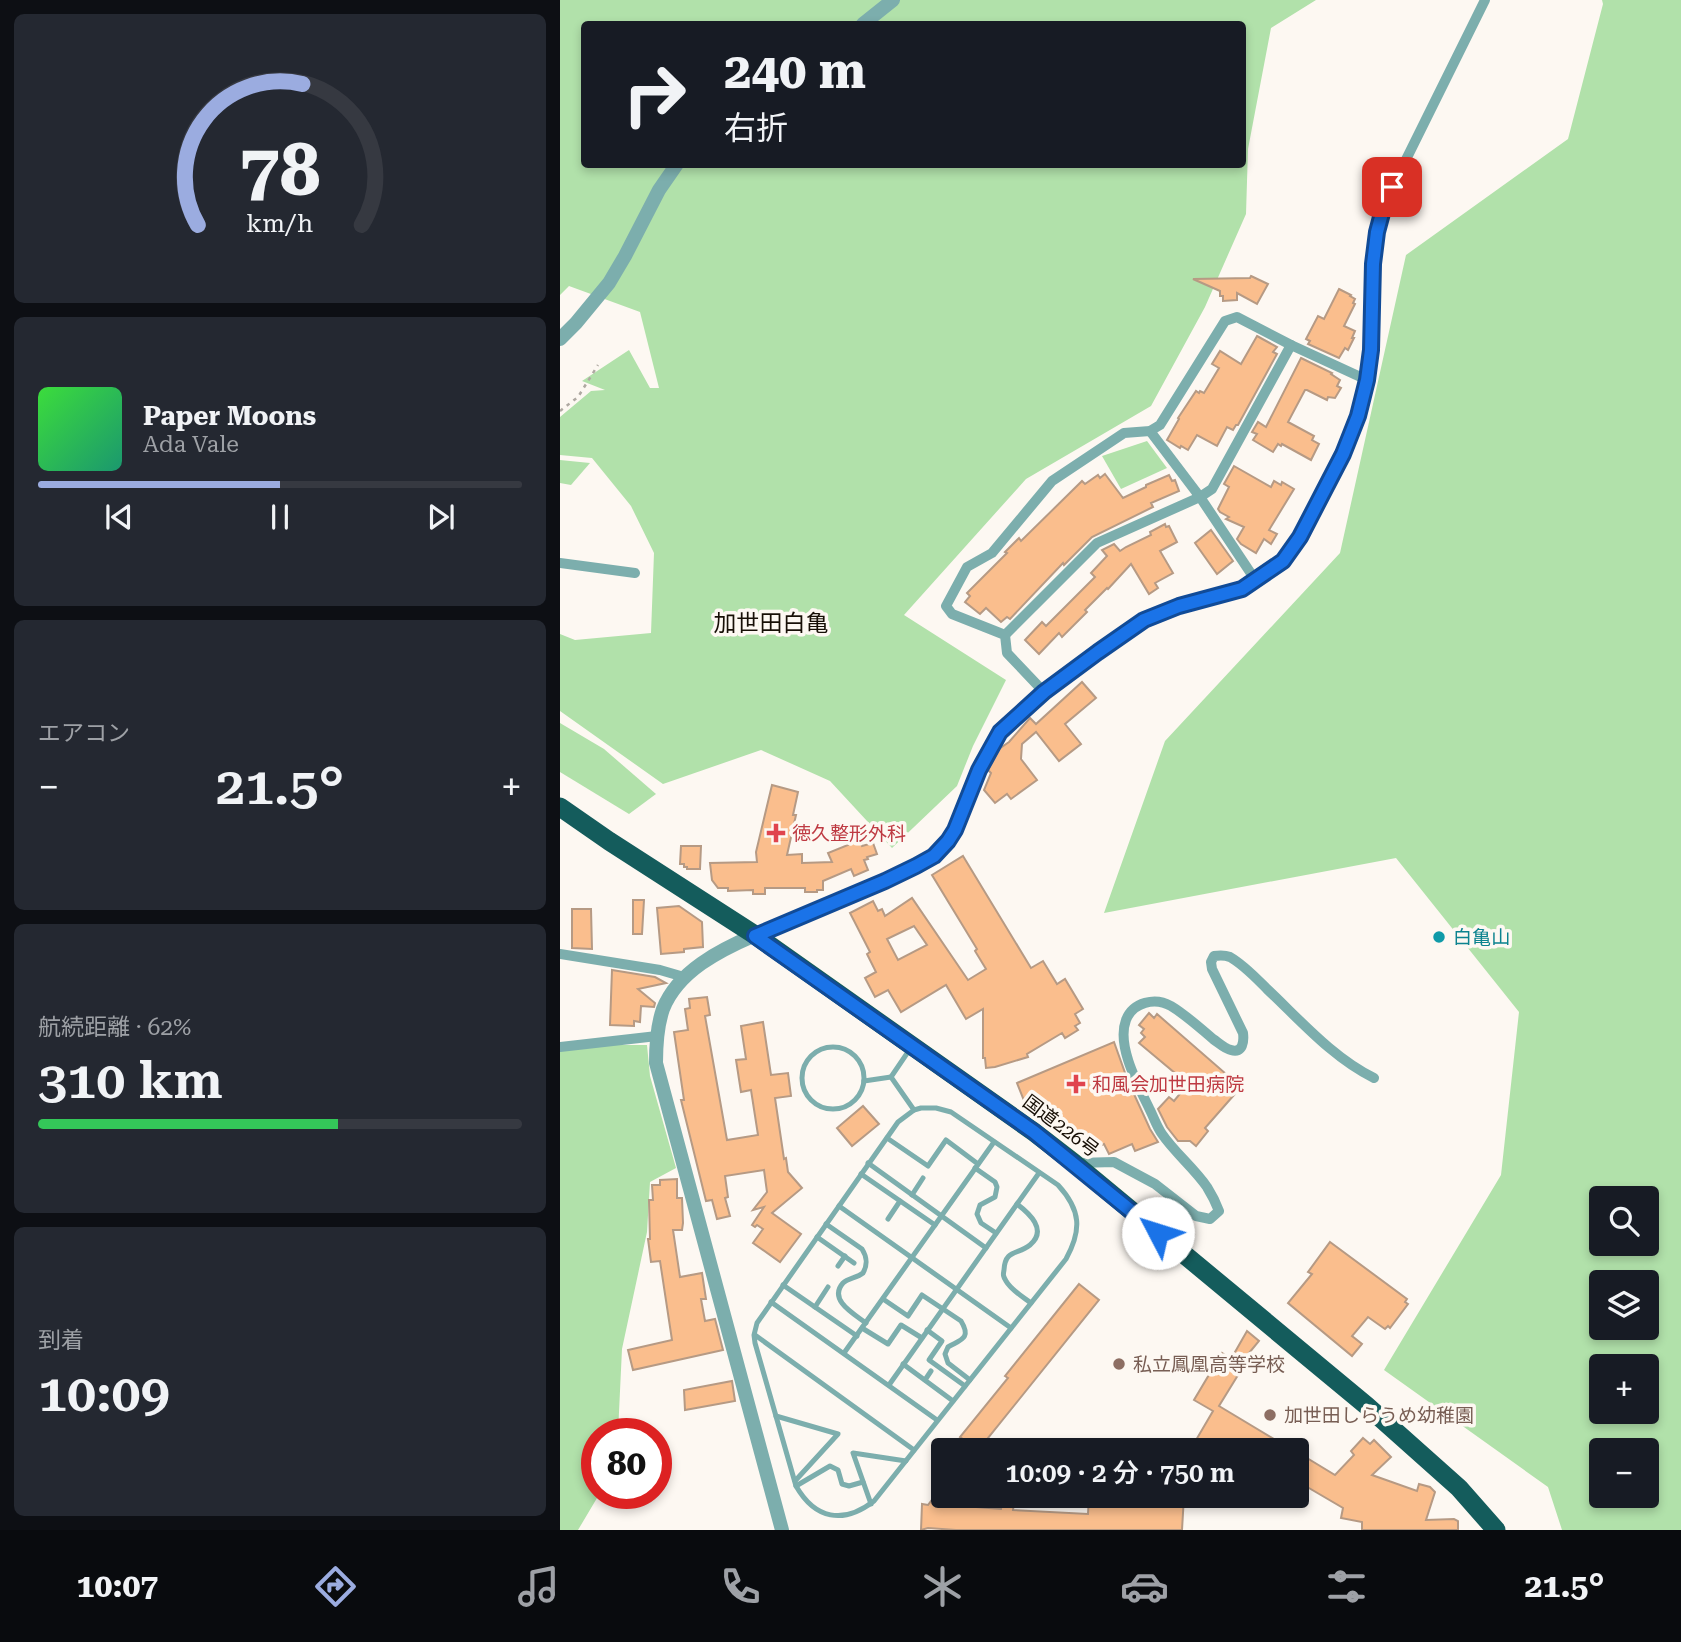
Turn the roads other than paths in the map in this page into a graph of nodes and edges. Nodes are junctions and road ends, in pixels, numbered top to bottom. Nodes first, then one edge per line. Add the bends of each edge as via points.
1 (893, 0) edge
2 (1485, 0) edge
3 (867, 21) edge
4 (674, 168) edge
5 (560, 339) edge
6 (1292, 345) junction
7 (1367, 380) junction
8 (1150, 431) junction
9 (1200, 497) junction
10 (560, 563) edge
11 (635, 573) dead end
12 (1256, 581) junction
13 (1006, 635) junction
14 (1044, 692) junction
15 (560, 807) edge
16 (755, 936) junction
17 (560, 954) edge
18 (684, 977) junction
19 (657, 1036) junction
20 (912, 1046) junction
21 (560, 1047) edge
22 (891, 1077) junction
23 (1374, 1078) dead end
24 (864, 1081) junction
25 (914, 1110) junction
26 (887, 1138) junction
27 (994, 1142) junction
28 (868, 1163) junction
29 (1074, 1163) junction
30 (976, 1166) junction
31 (1039, 1173) junction
32 (861, 1174) junction
33 (923, 1178) dead end
34 (912, 1195) junction
35 (900, 1201) junction
36 (1017, 1204) junction
37 (839, 1206) junction
38 (942, 1215) junction
39 (888, 1219) dead end
40 (826, 1224) junction
41 (935, 1225) junction
42 (996, 1233) junction
43 (817, 1237) junction
44 (986, 1248) junction
45 (845, 1256) junction
46 (912, 1257) junction
47 (854, 1263) dead end
48 (838, 1266) dead end
49 (783, 1285) junction
50 (828, 1287) dead end
51 (956, 1289) junction
52 (883, 1299) junction
53 (771, 1302) junction
54 (1031, 1303) junction
55 (815, 1307) junction
56 (943, 1308) junction
57 (864, 1325) junction
58 (1011, 1328) junction
59 (927, 1330) junction
60 (754, 1335) junction
61 (857, 1336) junction
62 (922, 1338) junction
63 (844, 1353) junction
64 (903, 1364) junction
65 (931, 1371) dead end
66 (925, 1380) junction
67 (970, 1380) junction
68 (888, 1385) junction
69 (965, 1386) junction
70 (953, 1401) junction
71 (776, 1416) junction
72 (937, 1420) junction
73 (914, 1450) junction
74 (906, 1461) junction
75 (863, 1482) junction
76 (795, 1483) junction
77 (871, 1504) junction
78 (782, 1530) edge
79 (1496, 1530) edge

1 - 3 street
2 - 7 street via 1385,202 1374,253
4 - 5 street via 609,282
6 - 7 street
6 - 8 street via 1237,317 1225,321 1160,425
6 - 9 street via 1212,489
7 - 12 street via 1343,454 1300,537 1283,561
8 - 9 street
8 - 13 street via 1124,433 1052,481 992,553 967,567 946,606 952,614
9 - 12 street
9 - 13 street via 1097,543
10 - 11 street
12 - 14 street via 1144,620
13 - 14 street via 1007,653
14 - 16 street via 1000,732 955,830 934,856
15 - 16 highway, 国道226号
16 - 18 street via 726,947
16 - 20 highway, 国道226号
17 - 18 street
18 - 19 street via 663,1009
19 - 21 street
19 - 78 street via 656,1063
20 - 22 lane
20 - 29 highway, 国道226号
22 - 24 lane
22 - 25 lane
23 - 29 street via 1333,1051 1230,957 1214,956 1212,969 1243,1033 1242,1047 1232,1051 1158,1001 1131,1010 1124,1031 1127,1057 1162,1133 1208,1188 1219,1211 1210,1219 1196,1216 1155,1184 1114,1162
24 - 24 lane via 861,1092 846,1107 825,1109 803,1090 802,1070 821,1049 841,1048 859,1060
25 - 26 lane
25 - 27 lane via 951,1112
26 - 28 lane
26 - 30 lane via 928,1166 946,1140
27 - 30 lane
27 - 31 lane
28 - 32 lane
28 - 34 lane
29 - 79 highway, 国道226号 via 1367,1406 1459,1488
30 - 38 lane
30 - 42 lane via 997,1187 995,1197 980,1205 977,1214 981,1223
31 - 36 lane
31 - 54 lane via 1067,1195 1077,1235 1066,1259
32 - 35 lane
32 - 37 lane
33 - 34 lane
34 - 38 lane
35 - 39 lane
35 - 41 lane
36 - 42 lane
36 - 54 lane via 1033,1219 1035,1237 1007,1257 1003,1275
37 - 40 lane
37 - 46 lane
38 - 41 lane
38 - 44 lane
40 - 43 lane
40 - 57 lane via 865,1254 865,1269 843,1283 839,1298
41 - 46 lane
42 - 44 lane
43 - 45 lane
43 - 49 lane
44 - 51 lane
45 - 47 lane
45 - 48 lane
46 - 51 lane
46 - 52 lane
49 - 53 lane
49 - 55 lane
50 - 55 lane
51 - 56 lane
51 - 58 lane
52 - 56 lane via 908,1316 922,1294
52 - 57 lane
53 - 60 lane
53 - 63 lane
54 - 58 lane
55 - 61 lane
56 - 59 lane
56 - 67 lane via 961,1321 965,1331 962,1340 948,1347 946,1358
57 - 61 lane
57 - 62 lane via 888,1345 901,1325
58 - 67 lane
59 - 62 lane
59 - 69 lane via 942,1341 929,1360
60 - 71 lane
60 - 73 lane
61 - 63 lane
62 - 64 lane
63 - 68 lane
64 - 66 lane
64 - 68 lane
65 - 66 lane
66 - 70 lane
67 - 69 lane
68 - 72 lane
69 - 70 lane
70 - 72 lane
71 - 76 lane
71 - 76 lane via 838,1434
72 - 73 lane
73 - 74 lane
74 - 75 lane via 853,1452
74 - 77 lane
75 - 76 lane via 842,1484 838,1470 830,1466
75 - 77 lane
76 - 77 lane via 803,1499 824,1513 853,1514

